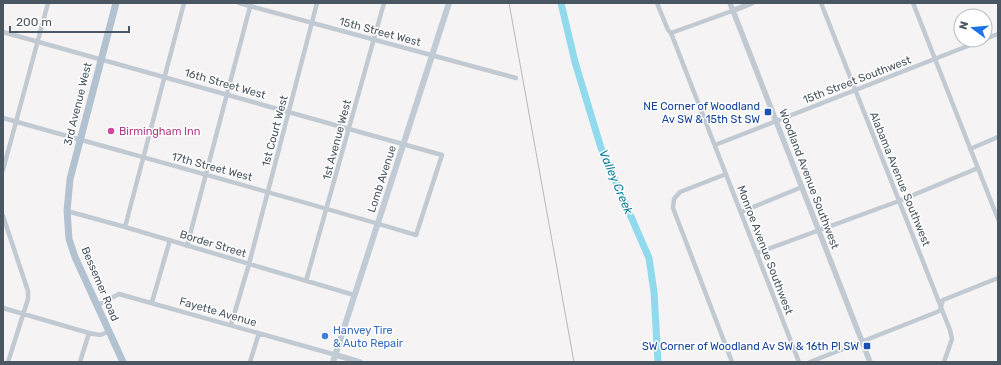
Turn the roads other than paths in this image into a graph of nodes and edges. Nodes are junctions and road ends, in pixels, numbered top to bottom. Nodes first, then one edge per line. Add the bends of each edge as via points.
1 (48, 3) edge
2 (116, 3) edge
3 (184, 3) edge
4 (239, 3) edge
5 (317, 3) edge
6 (384, 3) edge
7 (449, 3) edge
8 (657, 3) edge
9 (730, 3) edge
10 (752, 3) edge
11 (821, 3) edge
12 (913, 3) edge
13 (251, 5) edge
14 (732, 10) junction
15 (312, 23) junction
16 (3, 32) edge
17 (671, 33) junction
18 (374, 40) junction
19 (38, 41) junction
20 (963, 48) edge
21 (432, 55) junction
22 (101, 59) junction
23 (935, 59) junction
24 (165, 76) junction
25 (516, 78) dead end
26 (855, 90) junction
27 (228, 94) junction
28 (290, 112) junction
29 (3, 118) edge
30 (776, 121) junction
31 (16, 122) junction
32 (349, 128) junction
33 (998, 137) edge
34 (80, 140) junction
35 (404, 143) junction
36 (715, 145) junction
37 (970, 149) junction
38 (144, 158) junction
39 (978, 168) junction
40 (3, 170) edge
41 (726, 174) junction
42 (206, 175) junction
43 (802, 188) junction
44 (268, 192) junction
45 (899, 200) junction
46 (996, 208) edge
47 (328, 209) junction
48 (67, 211) junction
49 (741, 212) junction
50 (3, 216) edge
51 (998, 219) edge
52 (378, 224) junction
53 (125, 227) junction
54 (818, 230) junction
55 (416, 235) joint
56 (170, 240) junction
57 (187, 246) junction
58 (757, 253) junction
59 (249, 264) junction
60 (998, 278) edge
61 (306, 281) junction
62 (354, 295) junction
63 (152, 302) junction
64 (96, 306) junction
65 (941, 306) junction
66 (3, 308) edge
67 (23, 314) junction
68 (230, 325) junction
69 (108, 332) junction
70 (89, 333) junction
71 (259, 333) junction
72 (862, 341) junction
73 (336, 355) junction
74 (8, 362) edge
75 (80, 362) edge
76 (123, 362) edge
77 (250, 362) edge
78 (333, 362) edge
79 (360, 362) edge
80 (732, 362) edge
81 (799, 362) edge
82 (810, 362) edge
83 (870, 362) edge
84 (944, 362) edge

1 - 19 street
2 - 22 main road, 3rd Avenue West
3 - 24 street
4 - 13 street, 15th Street West
5 - 15 street, 1st Court West
6 - 18 street, 1st Avenue West
7 - 21 main road, Lomb Avenue
8 - 17 street
9 - 14 street, Woodland Avenue Southwest
10 - 14 street
11 - 26 street, Alabama Avenue Southwest
12 - 23 street
13 - 15 street, 15th Street West
13 - 27 street
14 - 17 street
14 - 30 street, Woodland Avenue Southwest
15 - 18 street, 15th Street West
15 - 28 street, 1st Court West
16 - 19 street, 16th Street West
17 - 36 street, Monroe Avenue Southwest
18 - 21 street, 15th Street West
18 - 32 street, 1st Avenue West
19 - 22 street, 16th Street West
19 - 31 street
20 - 23 street, 15th Street Southwest
21 - 25 street, 15th Street West
21 - 35 main road, Lomb Avenue
22 - 24 street, 16th Street West
22 - 34 main road, 3rd Avenue West
23 - 26 street, 15th Street Southwest
23 - 37 street
24 - 27 street, 16th Street West
24 - 38 street
26 - 30 street, 15th Street Southwest
26 - 45 street, Alabama Avenue Southwest
27 - 28 street, 16th Street West
27 - 42 street
28 - 32 street, 16th Street West
28 - 44 street, 1st Court West
29 - 31 street, 17th Street West
30 - 36 street, 15th Street Southwest
30 - 43 street, Woodland Avenue Southwest
31 - 34 street, 17th Street West
31 - 40 street
32 - 35 street, 16th Street West
32 - 47 street, 1st Avenue West
33 - 37 street
34 - 38 street, 17th Street West
34 - 48 main road, 3rd Avenue West via 70,179
35 - 52 main road, Lomb Avenue
35 - 55 street, 16th Street West via 442,155
36 - 41 street, Monroe Avenue Southwest
37 - 39 street
38 - 42 street, 17th Street West
38 - 53 street
39 - 45 street
39 - 46 street
41 - 49 street, Monroe Avenue Southwest
41 - 80 street via 680,192 673,208
42 - 44 street, 17th Street West
42 - 57 street
43 - 49 street
43 - 54 street, Woodland Avenue Southwest
44 - 47 street, 17th Street West
44 - 59 street, 1st Court West
45 - 54 street
45 - 65 street, Alabama Avenue Southwest
46 - 51 street
47 - 52 street, 17th Street West
47 - 61 street, 1st Avenue West
48 - 53 street, Border Street
48 - 64 main road, Bessemer Road via 69,238 74,256
49 - 58 street, Monroe Avenue Southwest
50 - 67 street via 28,291
52 - 55 street, 17th Street West
52 - 62 main road, Lomb Avenue
53 - 56 street, Border Street
54 - 58 street
54 - 72 street, Woodland Avenue Southwest
56 - 57 street, Border Street
56 - 63 street
57 - 59 street, Border Street
58 - 81 street, Monroe Avenue Southwest
59 - 61 street, Border Street
59 - 68 street, 1st Court West
60 - 65 street via 943,300
61 - 62 street, Border Street
62 - 73 main road, Lomb Avenue
63 - 64 street, Fayette Avenue via 120,294
63 - 68 street, Fayette Avenue
64 - 69 main road, Bessemer Road
65 - 72 street via 937,312
65 - 84 street, Alabama Avenue Southwest via 952,339
66 - 67 street
67 - 70 street
67 - 74 street
68 - 71 street, Fayette Avenue
69 - 70 street via 100,335
69 - 76 main road, Bessemer Road
70 - 75 street
71 - 73 street, Fayette Avenue
71 - 77 street
72 - 82 street
72 - 83 street, Woodland Avenue Southwest
73 - 78 main road, Lomb Avenue
73 - 79 street

